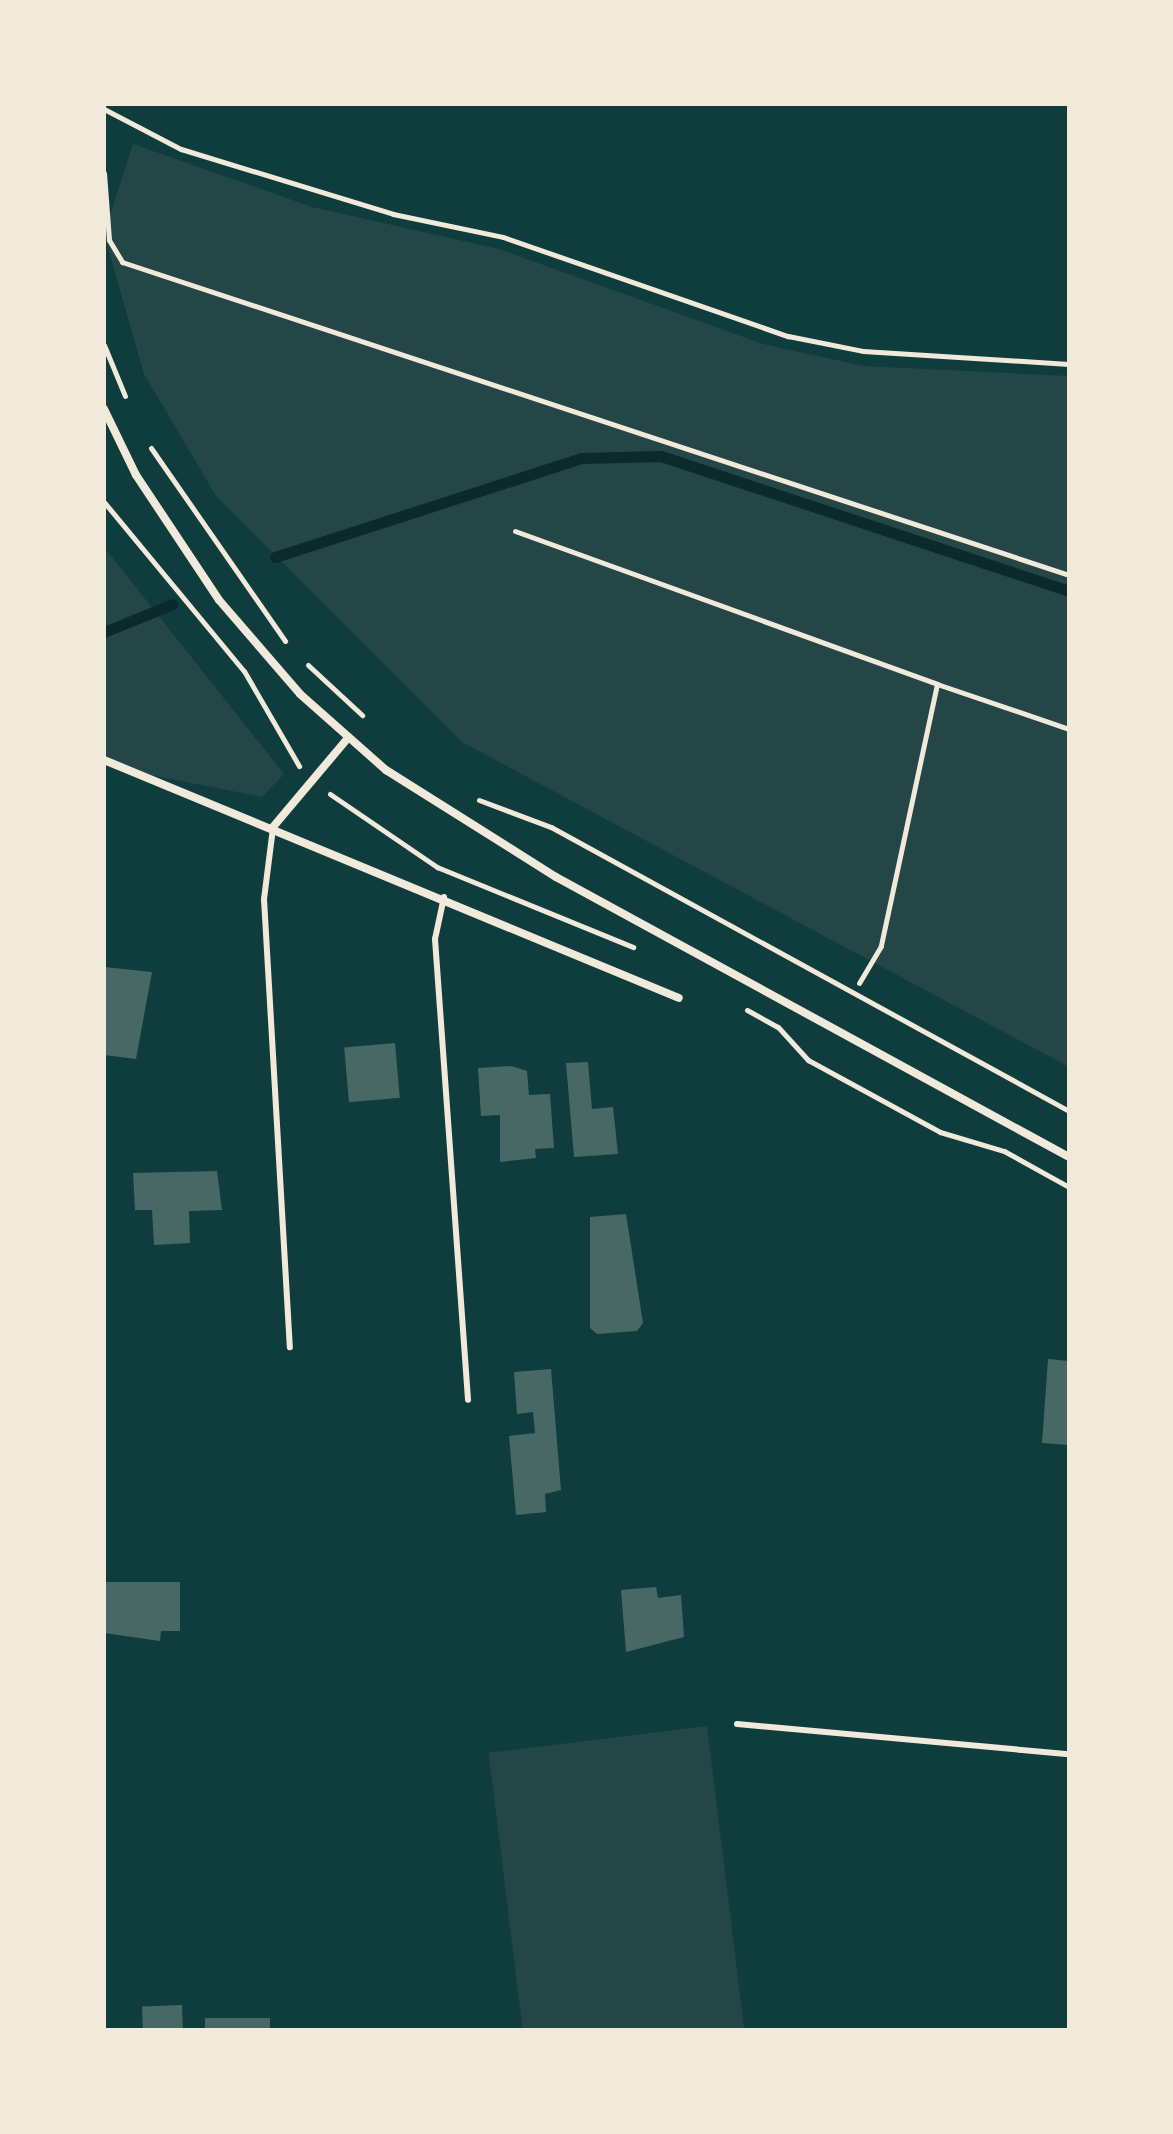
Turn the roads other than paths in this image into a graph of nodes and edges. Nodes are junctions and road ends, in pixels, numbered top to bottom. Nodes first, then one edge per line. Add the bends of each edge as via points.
1 (104, 409) edge
2 (348, 738) junction
3 (104, 760) edge
4 (273, 827) junction
5 (444, 897) junction
6 (679, 998) dead end
7 (1069, 1157) edge
8 (290, 1347) dead end
9 (468, 1400) dead end
10 (737, 1724) dead end
11 (1069, 1754) edge

1 - 2 street via 136,475 219,600
2 - 4 street
2 - 7 street via 444,811 556,877
3 - 4 street
4 - 5 street
4 - 8 lane via 264,899
5 - 6 street
5 - 9 lane via 435,939
10 - 11 lane

